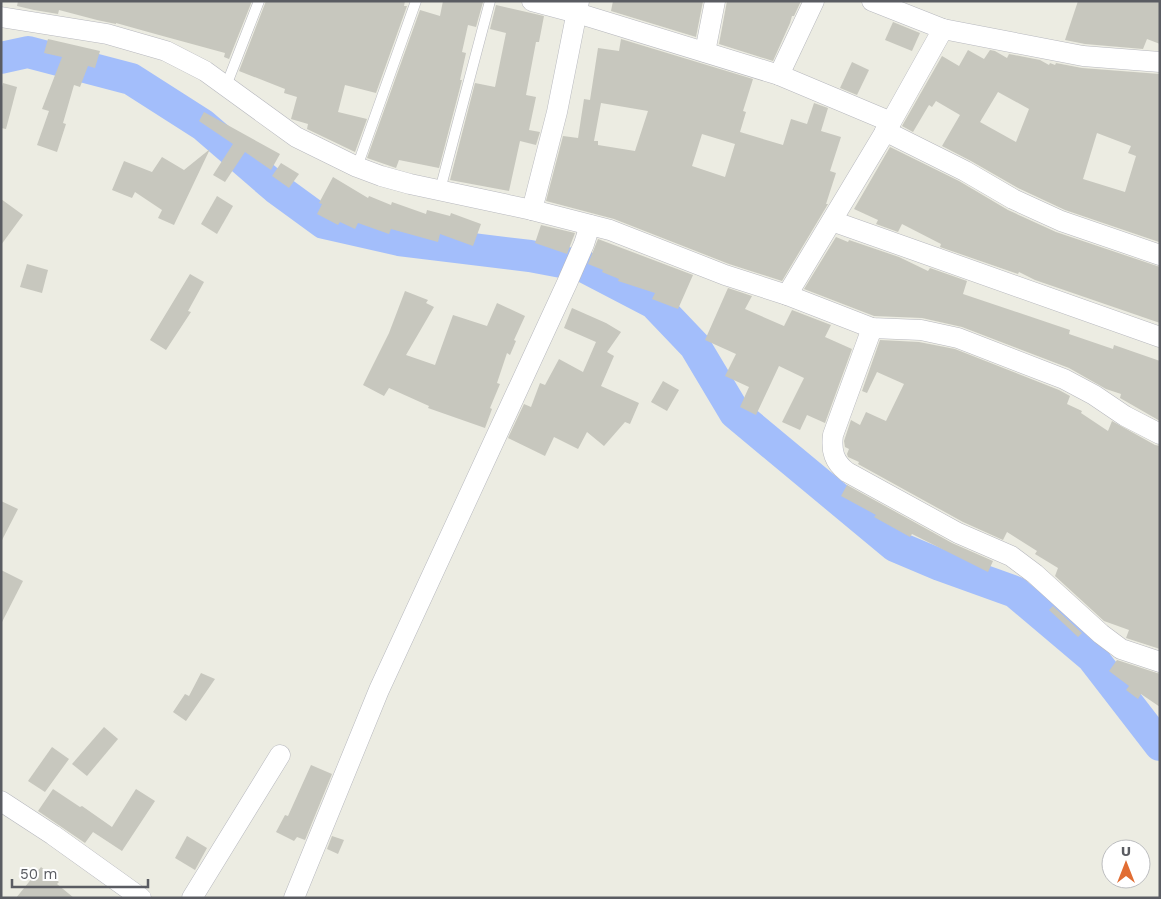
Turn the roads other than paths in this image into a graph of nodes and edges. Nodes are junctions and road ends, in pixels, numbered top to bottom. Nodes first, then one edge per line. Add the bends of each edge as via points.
1 (259, 1) edge
2 (416, 1) edge
3 (490, 1) edge
4 (532, 1) edge
5 (715, 1) edge
6 (814, 1) edge
7 (872, 1) edge
8 (578, 7) edge
9 (1, 17) edge
10 (942, 30) junction
11 (705, 52) junction
12 (1160, 62) edge
13 (780, 75) junction
14 (226, 86) junction
15 (888, 126) junction
16 (357, 167) junction
17 (440, 190) junction
18 (532, 210) junction
19 (832, 221) junction
20 (590, 225) junction
21 (1160, 255) edge
22 (787, 295) junction
23 (872, 328) junction
24 (1160, 337) edge
25 (1160, 434) edge
26 (1160, 662) edge
27 (280, 755) dead end
28 (1, 801) edge
29 (142, 898) edge
30 (192, 898) edge
31 (294, 898) edge

1 - 14 lane
2 - 16 lane
3 - 17 lane
4 - 8 street
5 - 11 street
6 - 13 street
7 - 10 street
8 - 11 street
8 - 18 street via 557,112
9 - 14 street via 107,34 166,51
10 - 12 street via 1083,56
10 - 15 street
11 - 13 street
13 - 15 street
14 - 16 street via 296,137
15 - 19 street
15 - 21 street via 1013,200 1061,221
16 - 17 street
17 - 18 street
18 - 20 street
19 - 22 street
19 - 24 street
20 - 22 street
20 - 31 street via 567,283 379,690
22 - 23 street
23 - 25 street via 921,330 958,338 1064,378
23 - 26 street via 833,435 831,445 838,465 907,506 1011,556 1122,649
27 - 30 street
28 - 29 street

